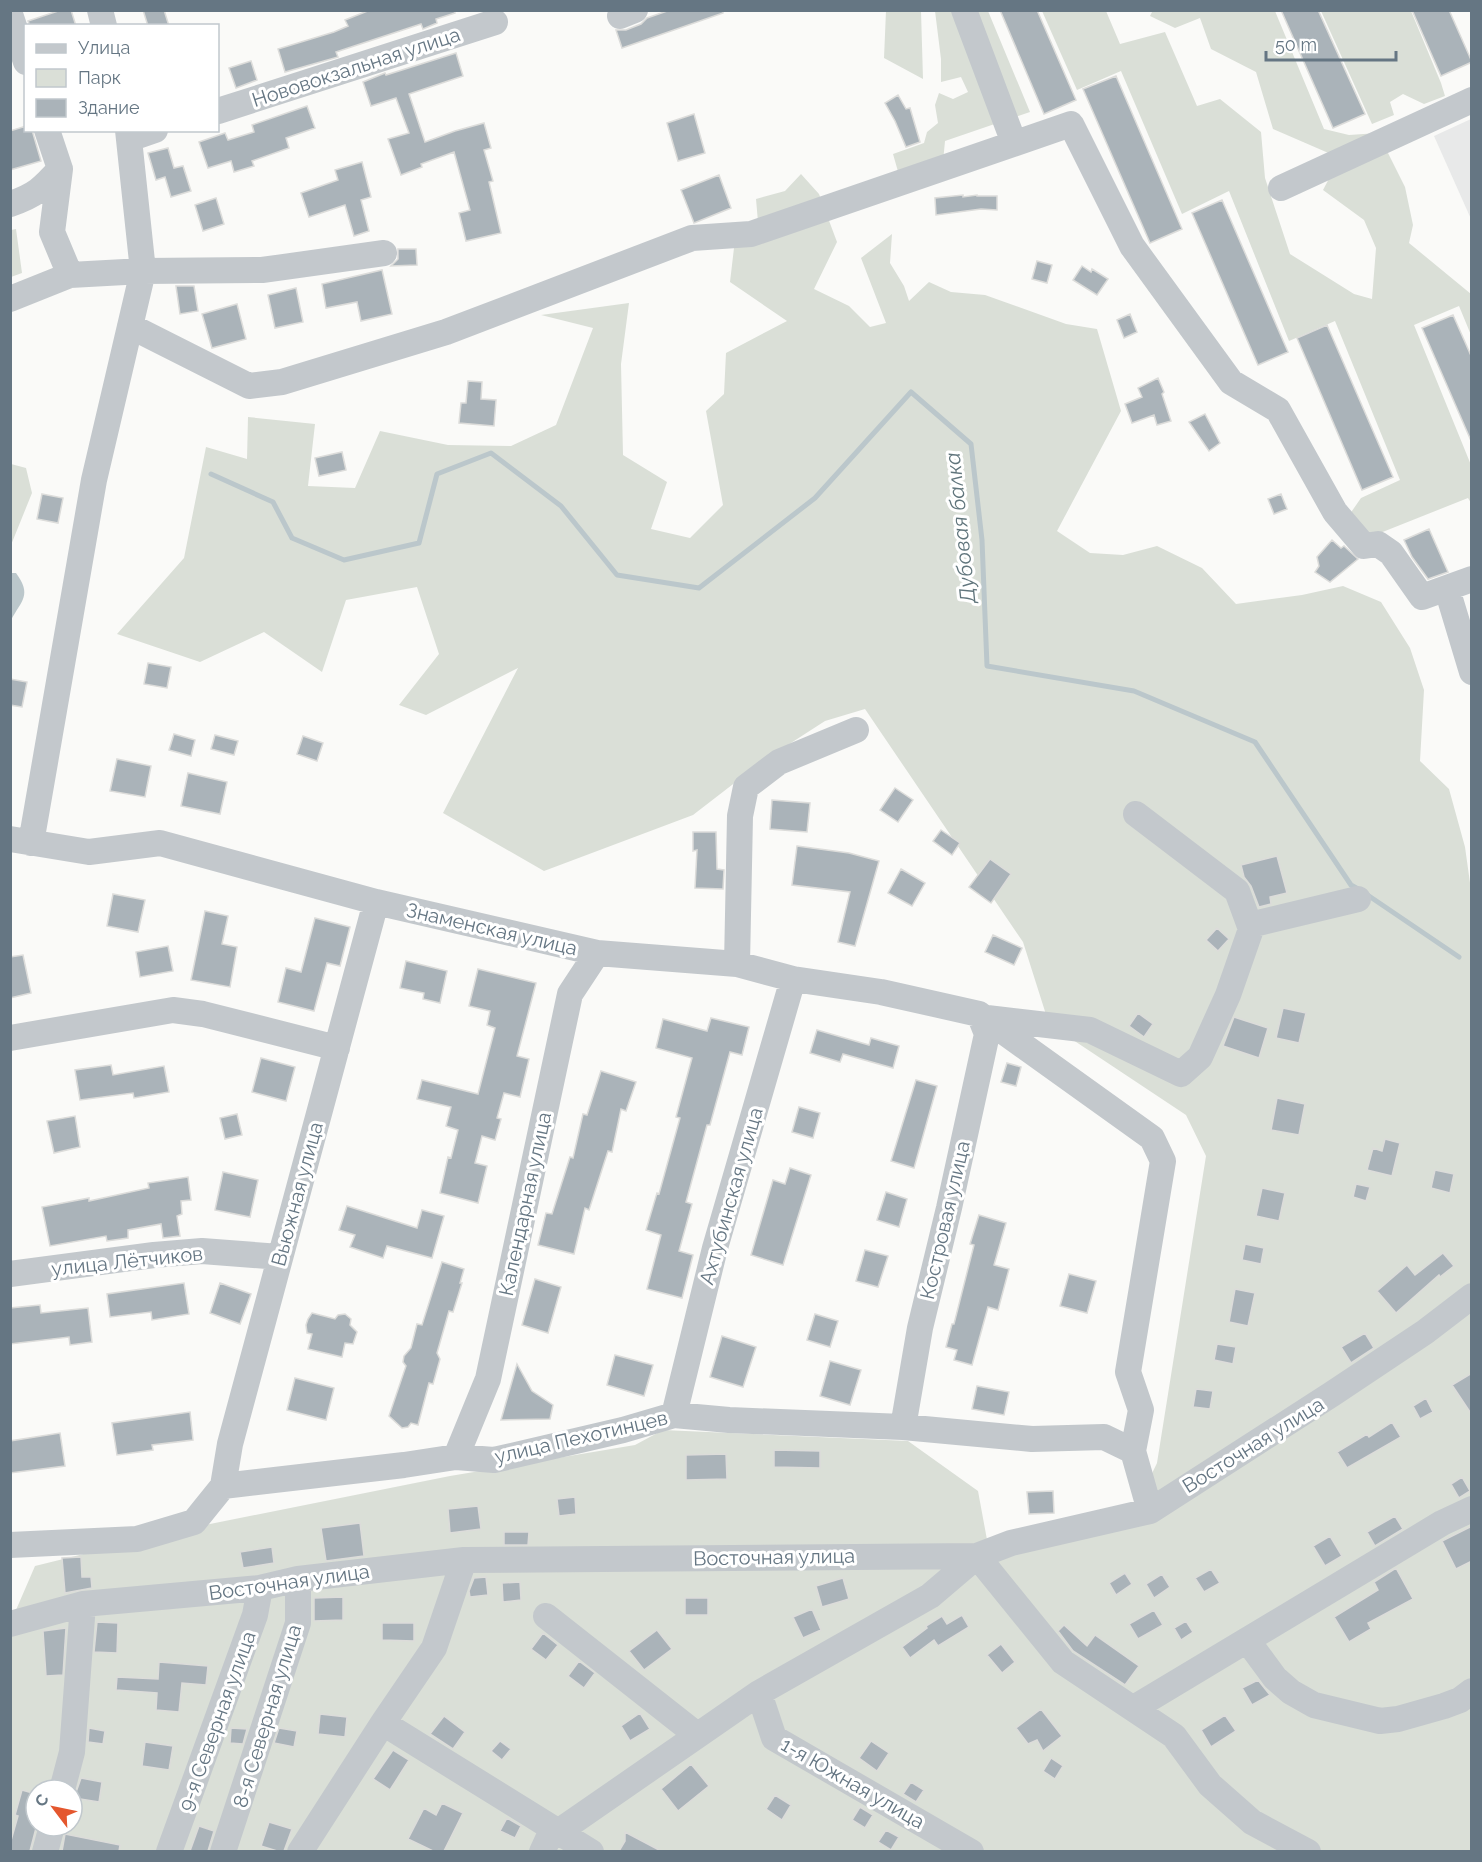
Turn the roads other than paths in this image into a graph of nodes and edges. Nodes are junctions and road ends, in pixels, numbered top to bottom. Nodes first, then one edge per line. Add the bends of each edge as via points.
1 (964, 10) edge
2 (10, 14) edge
3 (495, 22) dead end
4 (24, 56) edge
5 (1472, 100) edge
6 (219, 111) edge
7 (48, 132) edge
8 (144, 132) edge
9 (128, 135) edge
10 (1014, 143) junction
11 (60, 169) junction
12 (1281, 188) dead end
13 (10, 204) edge
14 (384, 254) dead end
15 (143, 271) junction
16 (70, 275) junction
17 (10, 299) edge
18 (130, 326) junction
19 (1472, 579) edge
20 (1441, 591) junction
21 (1472, 672) edge
22 (856, 730) dead end
23 (1136, 814) dead end
24 (21, 841) edge
25 (1358, 899) dead end
26 (375, 902) junction
27 (1250, 925) junction
28 (597, 953) junction
29 (737, 964) junction
30 (793, 979) junction
31 (981, 1016) junction
32 (10, 1038) edge
33 (337, 1048) junction
34 (280, 1257) junction
35 (10, 1274) edge
36 (1472, 1296) edge
37 (674, 1415) junction
38 (903, 1427) junction
39 (1133, 1451) junction
40 (456, 1457) junction
41 (223, 1486) junction
42 (1472, 1509) edge
43 (1150, 1511) junction
44 (10, 1545) edge
45 (977, 1556) junction
46 (464, 1560) junction
47 (298, 1579) junction
48 (260, 1588) junction
49 (83, 1604) junction
50 (546, 1616) dead end
51 (10, 1624) edge
52 (1247, 1640) junction
53 (1472, 1691) edge
54 (759, 1693) junction
55 (1134, 1708) junction
56 (383, 1723) junction
57 (697, 1735) junction
58 (65, 1778) edge
59 (558, 1832) junction
60 (169, 1851) edge
61 (224, 1851) edge
62 (300, 1851) edge
63 (542, 1851) edge
64 (591, 1851) edge
65 (971, 1851) edge
66 (1308, 1851) edge

1 - 10 street
2 - 4 street
3 - 6 street, Нововокзальная улица
5 - 12 street
7 - 11 street
8 - 9 street
9 - 15 street
10 - 18 street via 751,234 692,238 446,332 282,382 249,386
10 - 20 street via 1071,124 1132,246 1231,382 1278,410 1335,512 1364,546 1378,544 1391,553 1422,597
11 - 13 street via 42,189
11 - 16 street via 52,232
14 - 15 street via 262,270
15 - 16 street
15 - 18 street
16 - 17 street
18 - 24 street via 94,480
19 - 20 street
20 - 21 street
22 - 29 street via 779,762 746,787 740,816
23 - 27 street via 1237,891
24 - 26 street, Знаменская улица via 89,852 160,843
25 - 27 street
26 - 28 street, Знаменская улица
26 - 33 street, Вьюжная улица
27 - 31 street, Знаменская улица via 1228,995 1200,1057 1181,1074 1090,1030
28 - 29 street, Знаменская улица
28 - 40 street, Календарная улица via 570,994 488,1379
29 - 30 street, Знаменская улица
30 - 31 street, Знаменская улица via 881,992
30 - 37 street, Ахтубинская улица via 715,1248
31 - 38 street, Костровая улица via 987,1034 920,1328
31 - 39 street via 1152,1138 1163,1161 1128,1372 1141,1410
32 - 33 street via 172,1010 203,1014
33 - 34 street, Вьюжная улица
34 - 35 street, улица Лётчиков via 202,1251
34 - 41 street, Вьюжная улица via 230,1444
36 - 43 street, Восточная улица via 1425,1332
37 - 38 street, улица Пехотинцев
37 - 40 street, улица Пехотинцев via 494,1460
38 - 39 street, улица Пехотинцев via 1032,1439 1104,1437
39 - 43 street
40 - 41 street, улица Пехотинцев
41 - 44 street via 194,1522 137,1539
42 - 52 street
43 - 45 street, Восточная улица via 1011,1543
45 - 46 street, Восточная улица
45 - 54 street via 930,1596
45 - 55 street via 1063,1662
46 - 47 street, Восточная улица
46 - 56 street via 434,1648
47 - 48 street, Восточная улица
47 - 61 street, 8-я Северная улица via 298,1623
48 - 49 street, Восточная улица
48 - 60 street, 9-я Северная улица via 255,1615
49 - 51 street, Восточная улица
49 - 58 street via 72,1752
50 - 57 street
52 - 53 street via 1275,1678 1291,1692 1314,1705 1380,1721 1444,1706
52 - 55 street
54 - 57 street
54 - 65 street, 1-я Южная улица via 774,1738
55 - 66 street via 1174,1736 1210,1785 1252,1822
56 - 59 street
56 - 62 street
57 - 59 street
59 - 63 street via 548,1839
59 - 64 street

